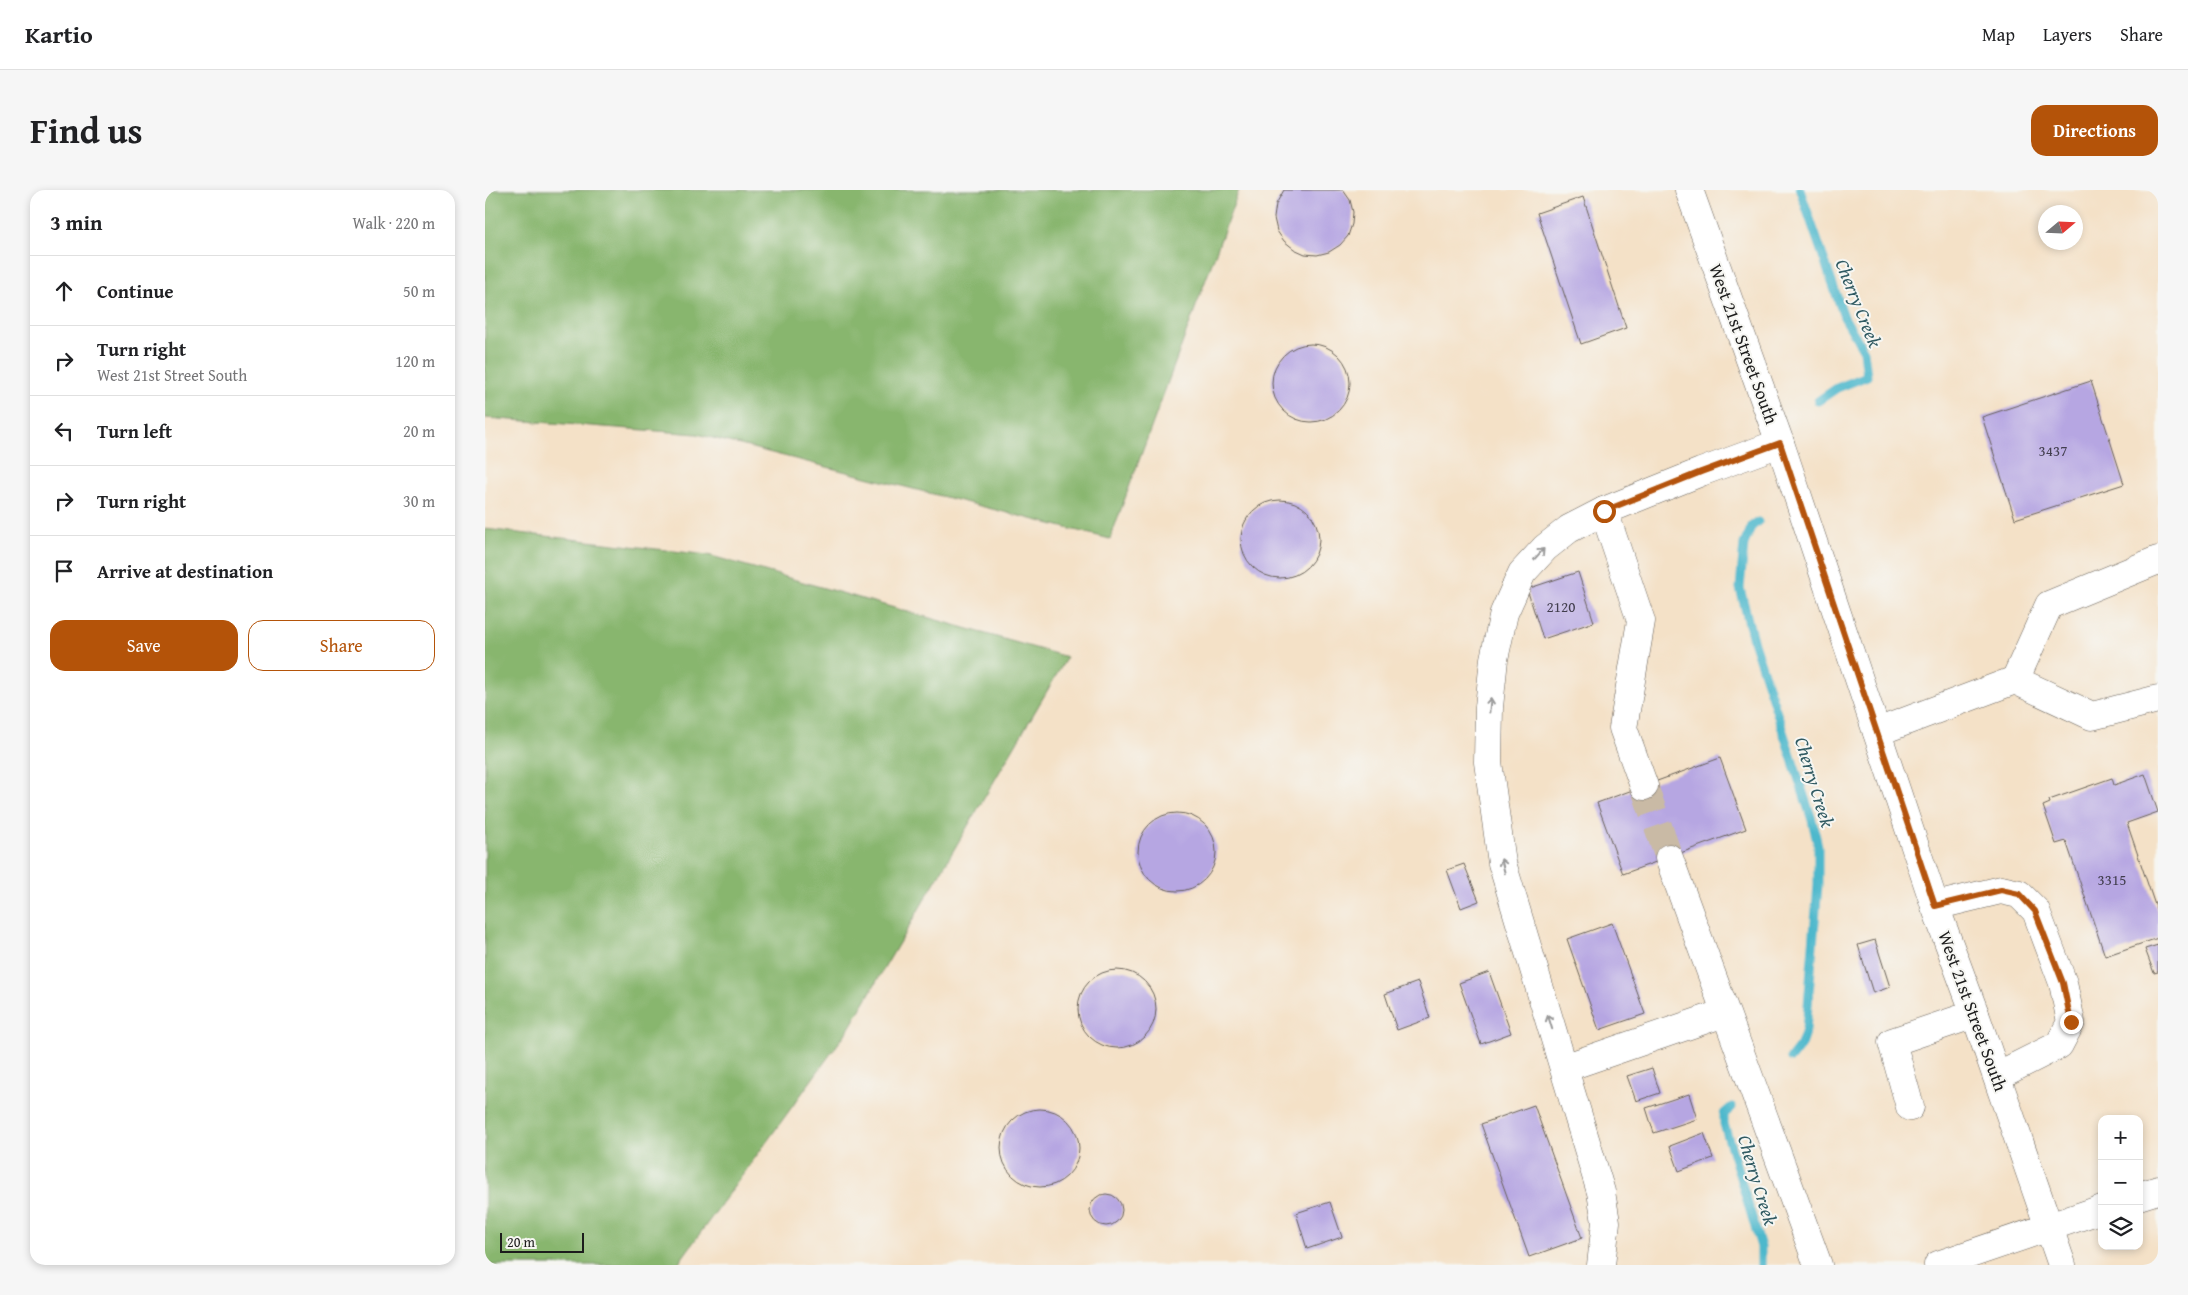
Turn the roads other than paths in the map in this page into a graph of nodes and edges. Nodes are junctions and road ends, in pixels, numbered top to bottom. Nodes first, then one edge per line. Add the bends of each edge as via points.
1 (1689, 190) edge
2 (1780, 443) junction
3 (1604, 511) junction
4 (2158, 560) edge
5 (2015, 680) junction
6 (2158, 699) edge
7 (1877, 732) junction
8 (1644, 786) tunnel mouth
9 (1669, 858) tunnel mouth
10 (1935, 906) junction
11 (1724, 1013) junction
12 (1975, 1014) junction
13 (1564, 1068) junction
14 (1997, 1076) junction
15 (1911, 1107) dead end
16 (2158, 1190) edge
17 (2143, 1195) edge
18 (2098, 1210) edge
19 (2050, 1228) junction
20 (1601, 1265) edge
21 (1818, 1265) edge
22 (1938, 1265) edge
23 (2063, 1265) edge

1 - 2 main road, West 21st Street South
2 - 3 main road
2 - 7 main road, West 21st Street South
3 - 8 main road via 1641,621 1623,728
13 -> 3 main road via 1502,863 1488,762 1490,698 1504,613 1522,573 1545,548 1569,529
4 - 5 main road via 2049,605
5 - 6 main road via 2091,716
5 - 7 main road
7 - 10 main road, West 21st Street South
9 - 11 main road
10 - 12 main road, West 21st Street South
10 - 14 main road via 2001,890 2019,894 2035,911 2063,983 2071,1022 2059,1045
11 - 13 main road
11 - 21 main road
12 - 14 main road, West 21st Street South
12 - 15 main road via 1892,1042
13 - 20 main road via 1601,1192 1606,1222
14 - 19 main road, West 21st Street South
16 - 17 main road
18 - 19 main road
19 - 22 main road
19 - 23 main road, West 21st Street South

